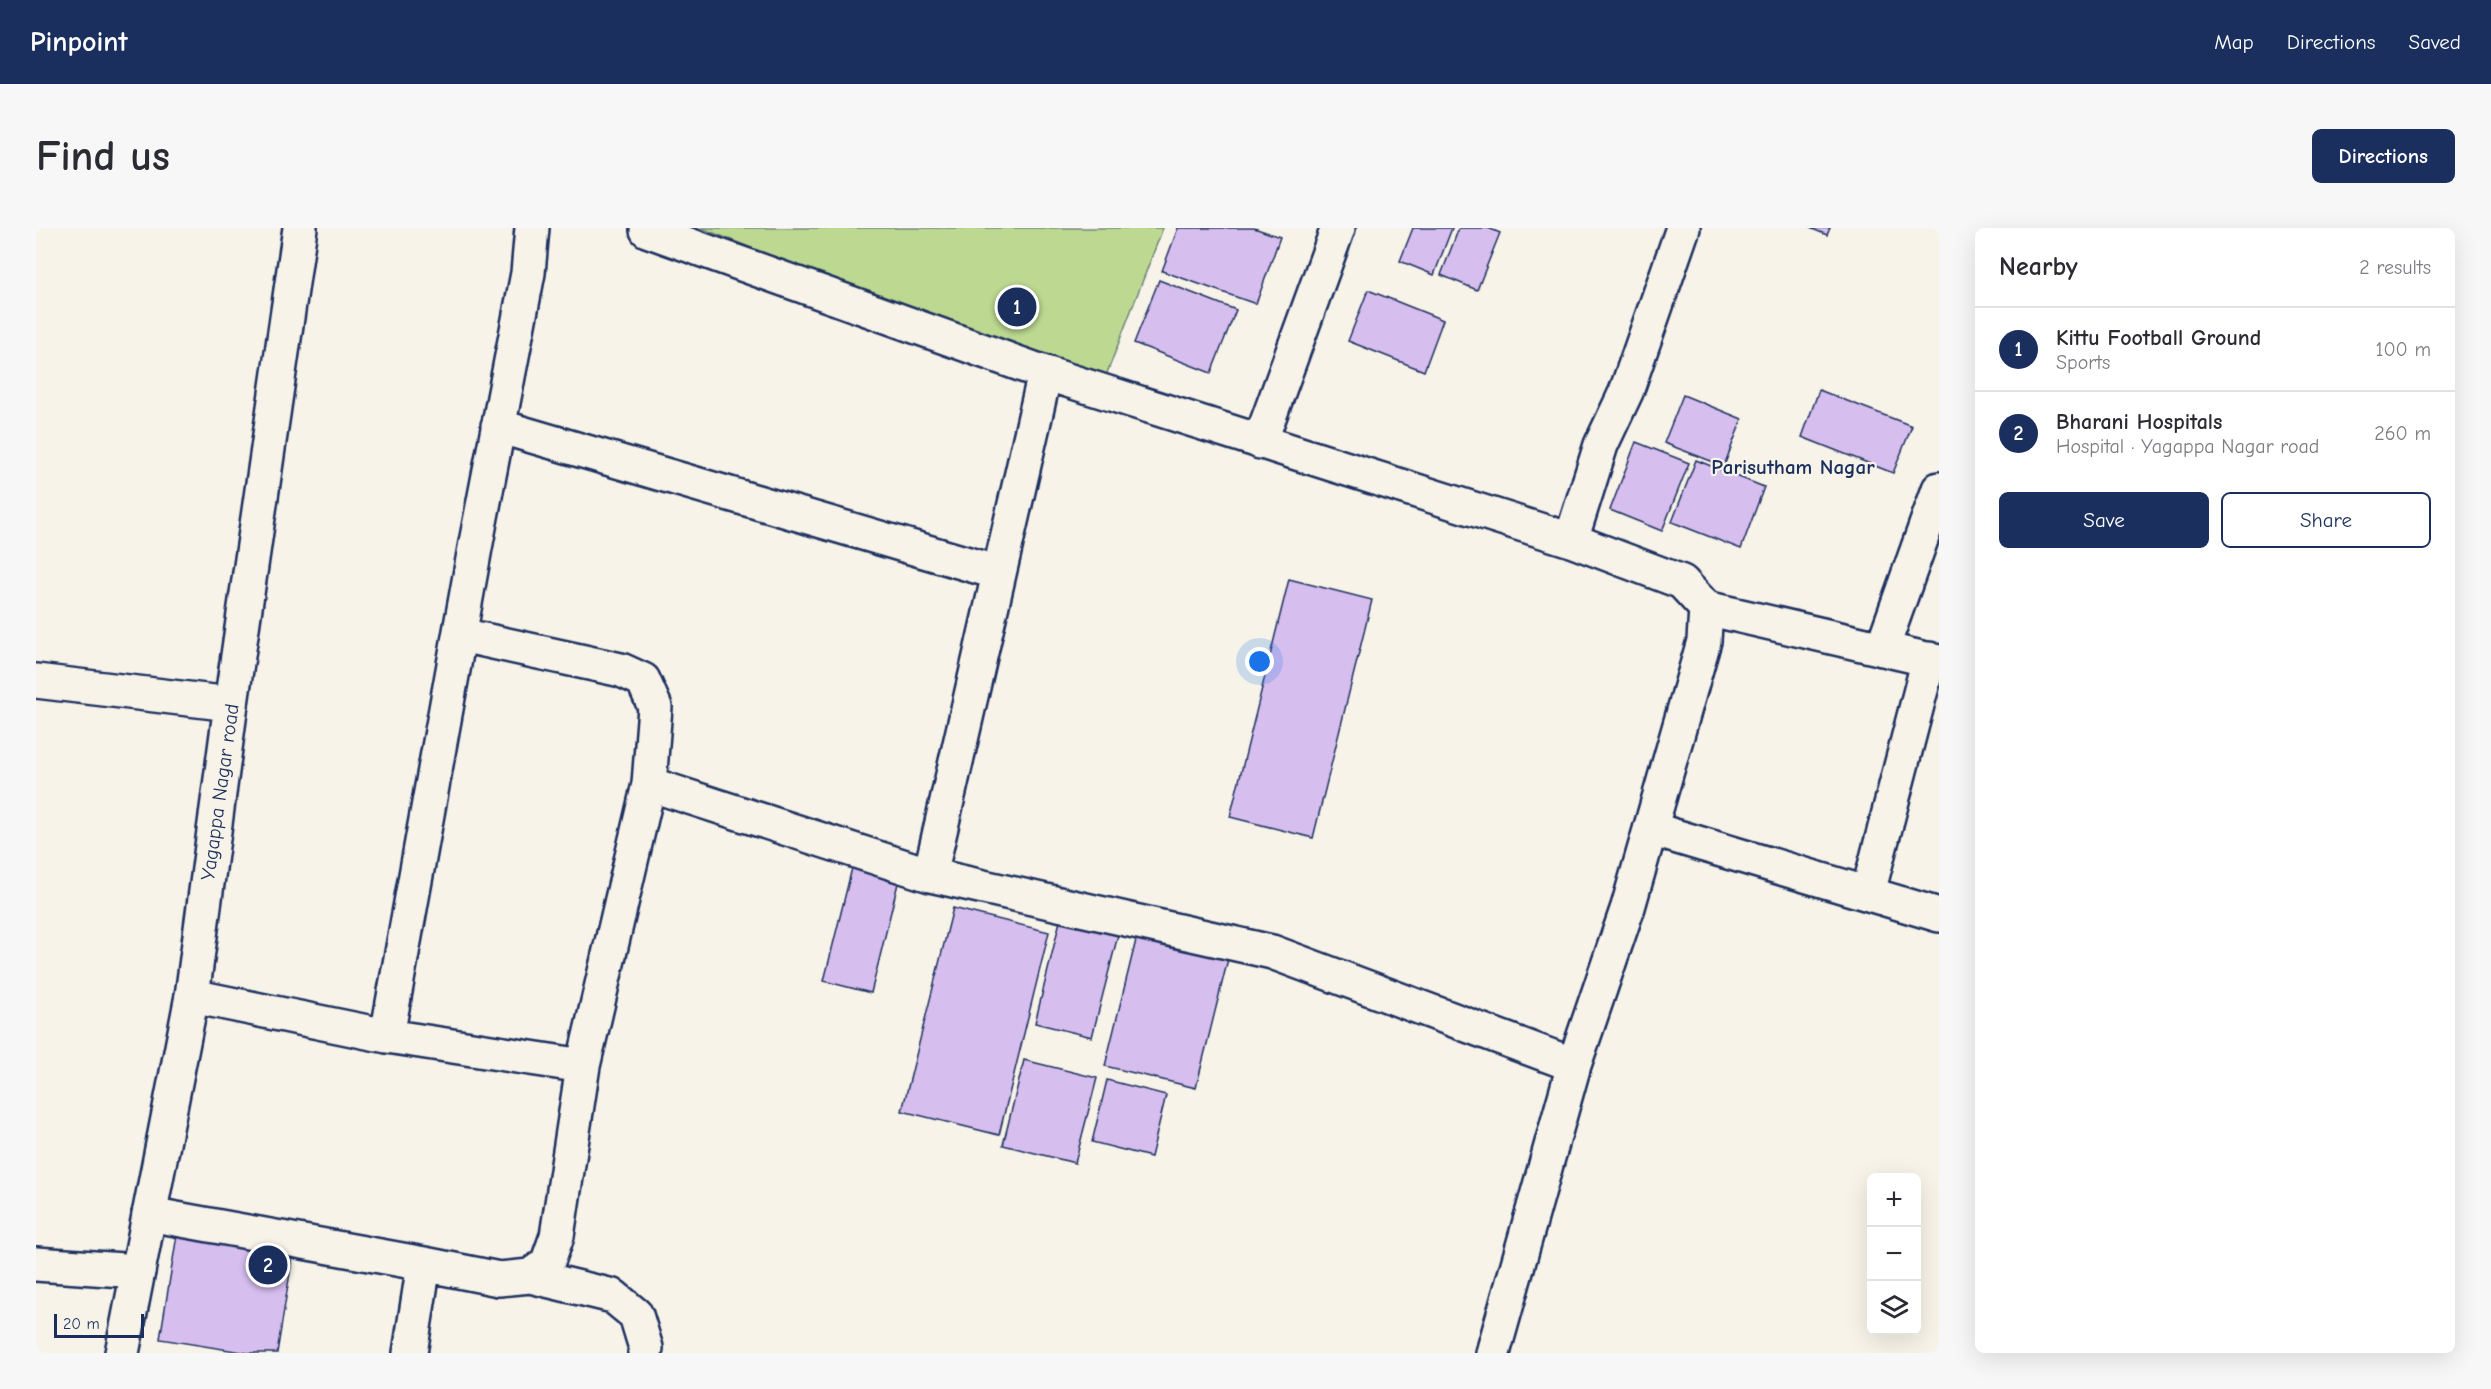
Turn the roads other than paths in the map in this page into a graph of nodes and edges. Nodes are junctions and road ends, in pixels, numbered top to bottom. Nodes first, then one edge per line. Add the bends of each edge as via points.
1 (300, 228) edge
2 (532, 228) edge
3 (1338, 228) edge
4 (1683, 228) edge
5 (645, 229) edge
6 (1045, 373) junction
7 (498, 426) junction
8 (1260, 442) junction
9 (1939, 489) edge
10 (1571, 540) junction
11 (999, 573) junction
12 (1706, 608) junction
13 (461, 635) junction
14 (1882, 649) junction
15 (1934, 661) edge
16 (36, 681) edge
17 (231, 704) junction
18 (649, 784) junction
19 (1651, 829) junction
20 (930, 874) junction
21 (1868, 893) junction
22 (1939, 915) edge
23 (192, 996) junction
24 (387, 1036) junction
25 (1574, 1065) junction
26 (583, 1066) junction
27 (149, 1214) junction
28 (36, 1264) edge
29 (424, 1264) junction
30 (138, 1271) junction
31 (530, 1276) junction
32 (122, 1353) edge
33 (411, 1353) edge
34 (645, 1353) edge
35 (1493, 1353) edge

1 - 17 street, Yagappa Nagar road
2 - 7 street via 528,273
3 - 8 street
4 - 10 street via 1626,392 1601,446
5 - 6 street
6 - 8 street
6 - 11 street
7 - 11 street
7 - 13 street
8 - 10 street
9 - 14 street
10 - 12 street via 1682,582
11 - 20 street
12 - 14 street
12 - 19 street via 1704,641
13 - 18 street via 621,670 643,680 655,707
13 - 24 street
14 - 15 street
15 - 21 street
16 - 17 street
17 - 23 street, Yagappa Nagar road
18 - 20 street
18 - 26 street
19 - 21 street
19 - 25 street
20 - 25 street via 1272,952
21 - 22 street
23 - 24 street
23 - 27 street, Yagappa Nagar road
24 - 26 street
25 - 35 street
26 - 31 street via 557,1236 548,1264
27 - 29 street
27 - 30 street, Yagappa Nagar road
28 - 30 street
29 - 31 street via 499,1279
29 - 33 street
30 - 32 street, Yagappa Nagar road
31 - 34 street via 613,1296 636,1315

